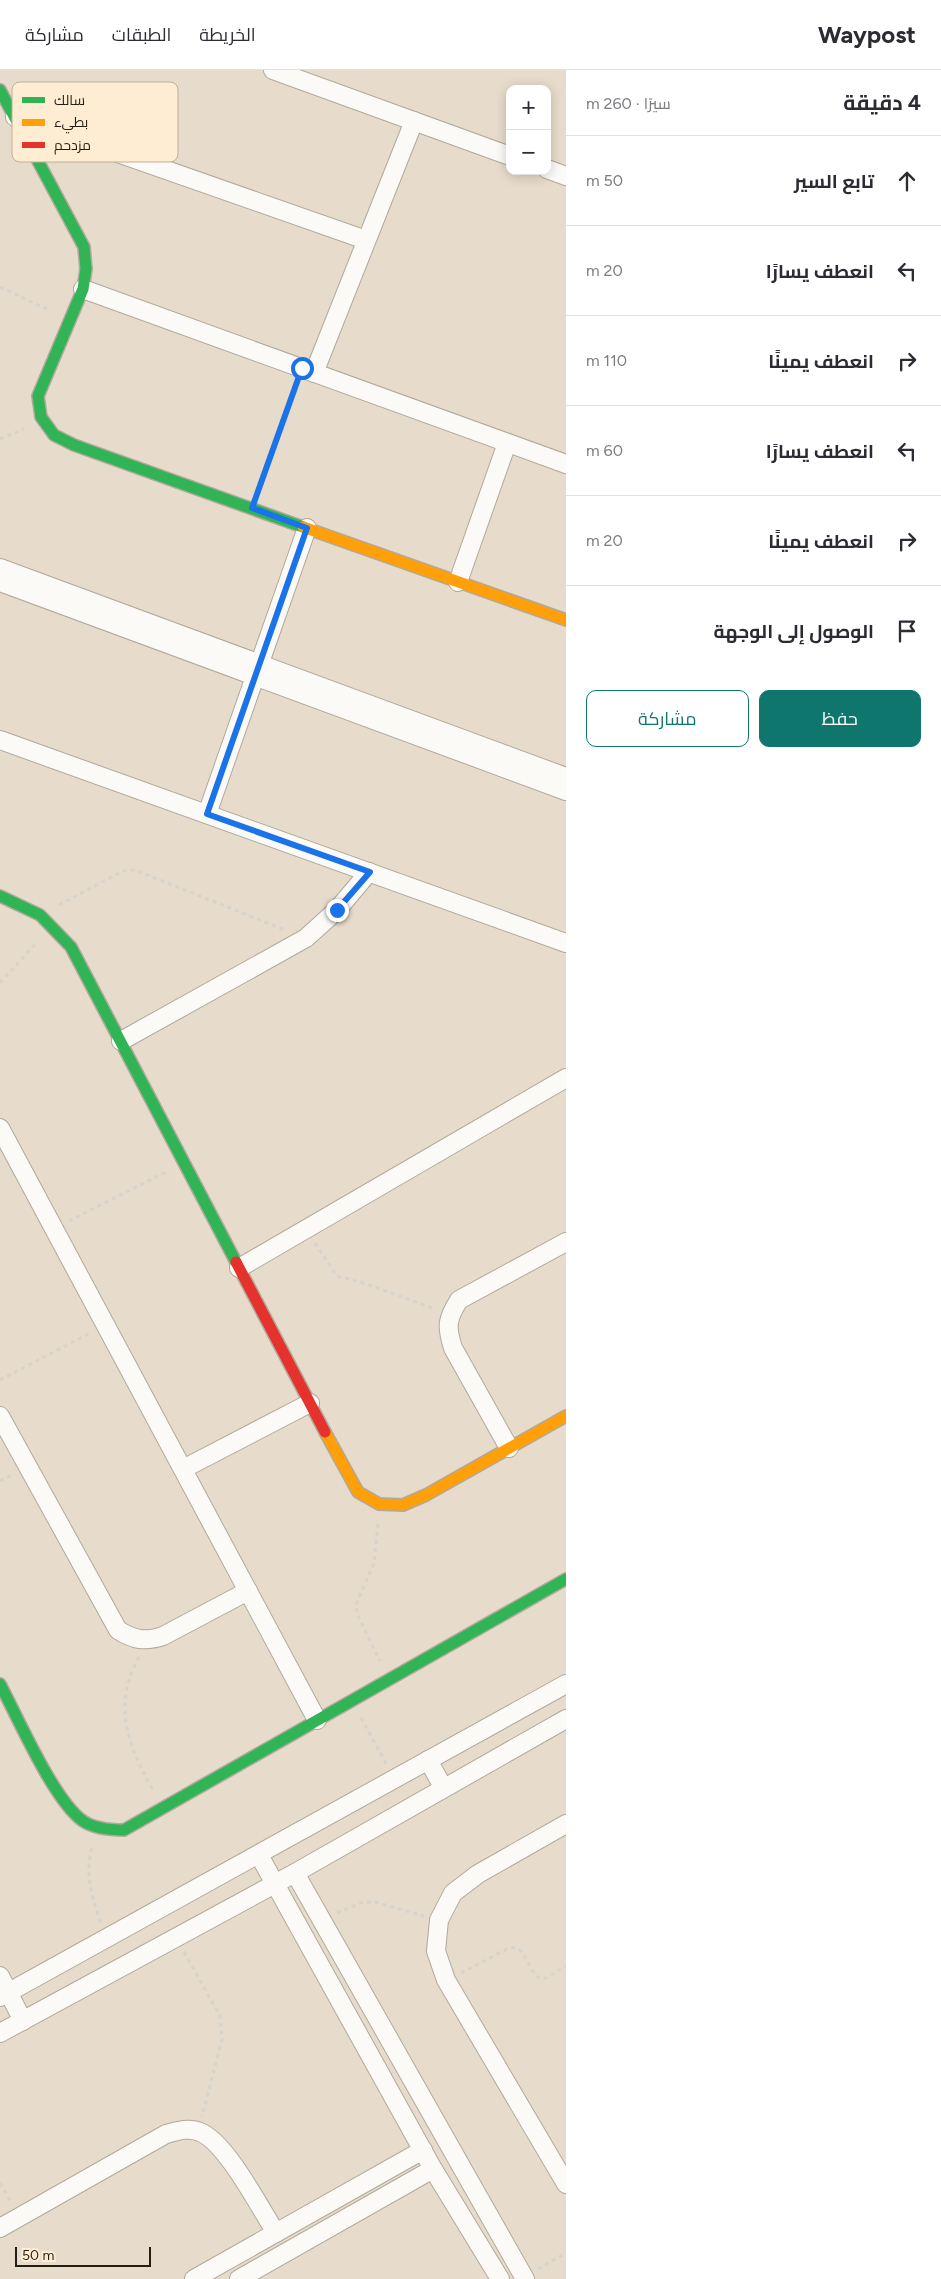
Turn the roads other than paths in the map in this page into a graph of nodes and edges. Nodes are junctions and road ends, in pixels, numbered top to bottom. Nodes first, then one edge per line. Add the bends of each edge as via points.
1 (273, 70) edge
2 (0, 90) edge
3 (12, 113) edge
4 (414, 121) junction
5 (506, 155) edge
6 (38, 162) edge
7 (143, 162) edge
8 (551, 170) edge
9 (566, 176) edge
10 (366, 240) junction
11 (83, 289) junction
12 (308, 371) junction
13 (507, 443) junction
14 (566, 464) edge
15 (307, 528) junction
16 (0, 568) edge
17 (0, 582) edge
18 (458, 582) junction
19 (566, 620) edge
20 (257, 670) junction
21 (0, 740) edge
22 (566, 777) edge
23 (566, 791) edge
24 (207, 814) junction
25 (370, 872) junction
26 (0, 896) edge
27 (566, 943) edge
28 (121, 1042) junction
29 (566, 1078) edge
30 (0, 1128) edge
31 (566, 1242) edge
32 (239, 1268) junction
33 (310, 1403) junction
34 (0, 1416) edge
35 (566, 1416) edge
36 (510, 1448) junction
37 (183, 1469) junction
38 (566, 1579) edge
39 (248, 1591) junction
40 (0, 1684) edge
41 (566, 1684) edge
42 (566, 1719) edge
43 (317, 1720) junction
44 (428, 1760) junction
45 (443, 1787) junction
46 (566, 1824) edge
47 (259, 1856) junction
48 (295, 1872) junction
49 (274, 1883) junction
50 (0, 1976) edge
51 (4, 1995) edge
52 (23, 2020) junction
53 (2, 2029) edge
54 (423, 2150) junction
55 (433, 2169) junction
56 (565, 2180) edge
57 (0, 2228) edge
58 (276, 2233) junction
59 (524, 2278) edge
60 (194, 2279) edge
61 (239, 2279) edge
62 (500, 2279) edge

1 - 4 street
2 - 3 street
4 - 5 street
4 - 10 street
6 - 11 street via 84,247 86,269
7 - 10 street
8 - 9 street
10 - 12 street
11 - 12 street
11 - 15 street via 38,396 41,417 54,435
12 - 13 street
13 - 14 street
13 - 18 street
15 - 18 street
15 - 20 street
16 - 20 street
17 - 20 street
18 - 19 street
20 - 22 street
20 - 23 street
20 - 24 street
21 - 24 street
24 - 25 street
25 - 27 street
25 - 28 street via 337,910 306,938
26 - 28 street via 40,915 71,947
28 - 32 street
29 - 32 street
30 - 37 street
31 - 36 street via 459,1300 450,1314 447,1331 453,1348
32 - 33 street
33 - 36 street via 358,1492 379,1504 403,1505
33 - 37 street
34 - 39 street via 118,1630 132,1639 148,1641
35 - 36 street
37 - 39 street
38 - 43 street
39 - 43 street
40 - 43 street via 65,1802 82,1821 102,1830 124,1830
41 - 44 street
42 - 45 street
44 - 45 street
44 - 47 street
45 - 48 street
46 - 56 street via 478,1874 453,1893 439,1920 436,1950 446,1980
47 - 49 street
47 - 51 street
48 - 49 street
48 - 59 street
49 - 52 street
49 - 54 street
50 - 51 street
51 - 52 street
52 - 53 street
54 - 55 street
54 - 58 street
55 - 61 street
55 - 62 street
57 - 58 street via 166,2134 182,2129 199,2131 214,2139
58 - 60 street

